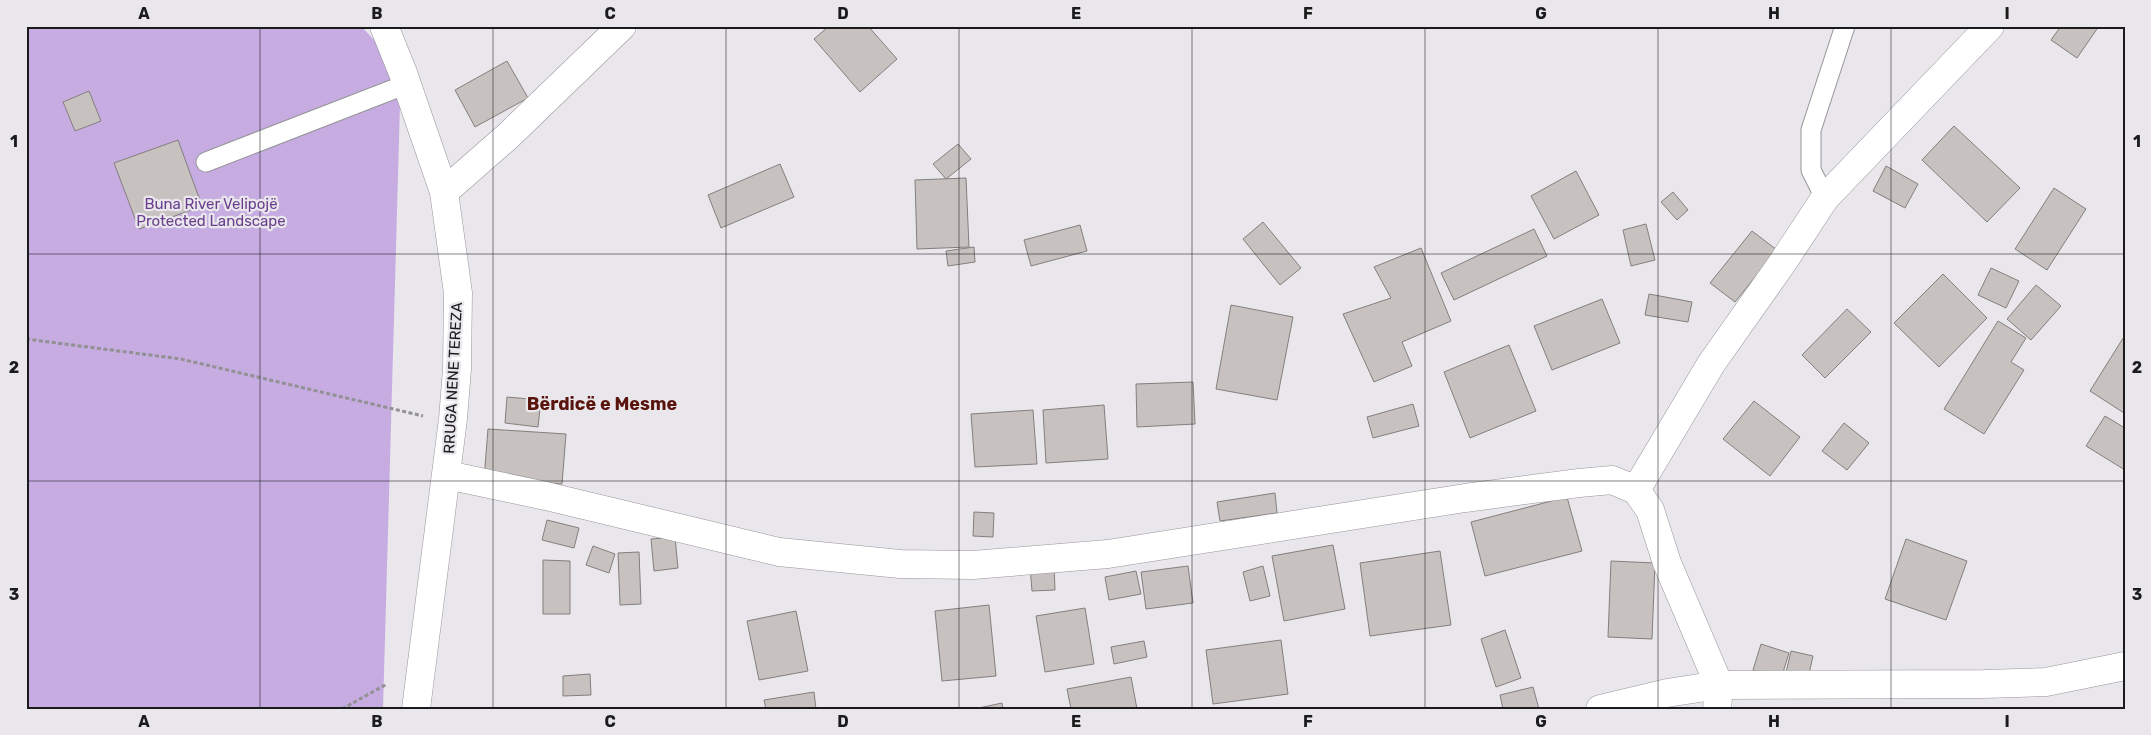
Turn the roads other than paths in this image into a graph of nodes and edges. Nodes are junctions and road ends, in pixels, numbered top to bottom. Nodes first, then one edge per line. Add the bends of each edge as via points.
1 (384, 26) edge
2 (622, 26) edge
3 (1845, 26) edge
4 (1990, 26) edge
5 (406, 84) junction
6 (206, 162) dead end
7 (444, 192) junction
8 (1825, 198) junction
9 (447, 475) junction
10 (1636, 490) junction
11 (2125, 666) edge
12 (1718, 697) edge
13 (416, 709) edge
14 (1600, 709) edge

1 - 5 street, RRUGA NENE TEREZA
2 - 7 street via 508,136
3 - 8 lane via 1811,130 1811,170
4 - 8 street
5 - 6 lane
5 - 7 street, RRUGA NENE TEREZA
7 - 9 street, RRUGA NENE TEREZA via 458,293 453,419
8 - 10 street via 1711,364
9 - 10 street via 779,552 900,564 974,565 1108,554 1579,483 1612,480
9 - 13 street, RRUGA NENE TEREZA
10 - 12 street via 1650,510
11 - 12 street via 2046,682
12 - 14 street via 1667,693

